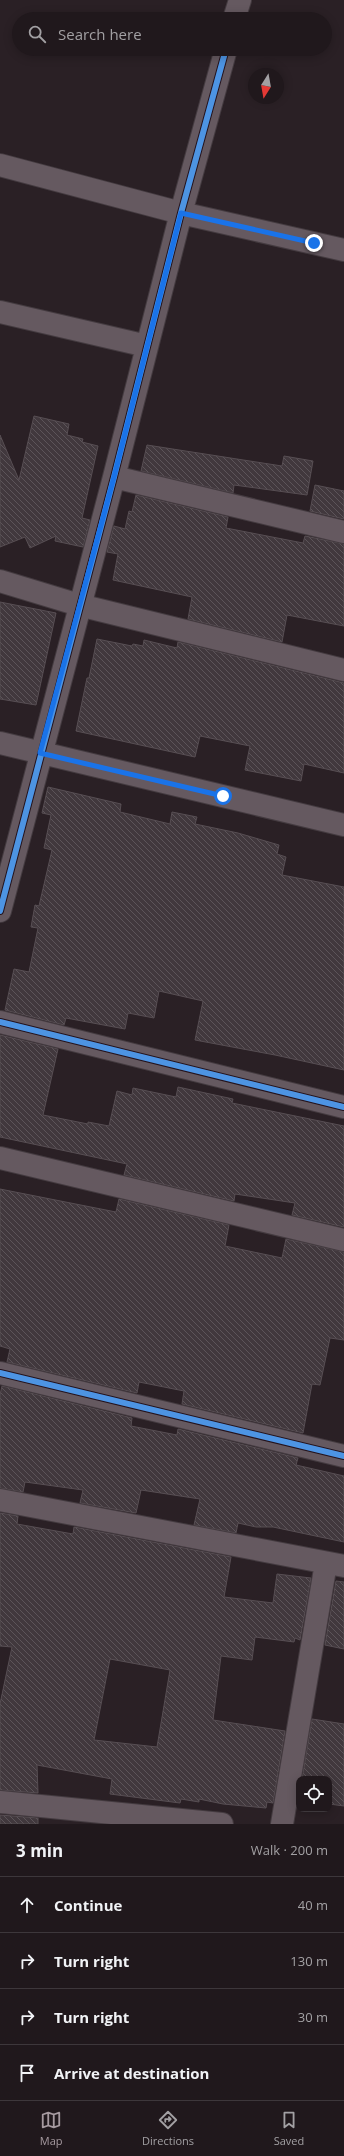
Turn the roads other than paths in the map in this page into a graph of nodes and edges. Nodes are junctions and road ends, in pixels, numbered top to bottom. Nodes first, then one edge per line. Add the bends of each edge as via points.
1 (240, 0) edge
2 (236, 12) edge
3 (224, 56) edge
4 (0, 165) edge
5 (181, 213) junction
6 (344, 250) edge
7 (0, 312) edge
8 (147, 346) junction
9 (114, 477) junction
10 (344, 532) edge
11 (0, 581) edge
12 (80, 606) junction
13 (344, 670) edge
14 (0, 743) edge
15 (40, 753) junction
16 (344, 826) edge
17 (0, 911) edge
18 (0, 1022) edge
19 (344, 1107) edge
20 (0, 1158) edge
21 (344, 1240) edge
22 (0, 1373) edge
23 (344, 1456) edge
24 (0, 1500) edge
25 (335, 1565) edge
26 (0, 1802) edge
27 (222, 1824) edge
28 (282, 1824) edge

1 - 2 street
3 - 5 street
4 - 5 street
5 - 6 street
5 - 8 street
7 - 8 street
8 - 9 street
9 - 10 street
9 - 12 street
11 - 12 street
12 - 13 street
12 - 15 street
14 - 15 street
15 - 16 street
15 - 17 street
18 - 19 street
20 - 21 street
22 - 23 street
24 - 25 street
25 - 28 street
26 - 27 street

